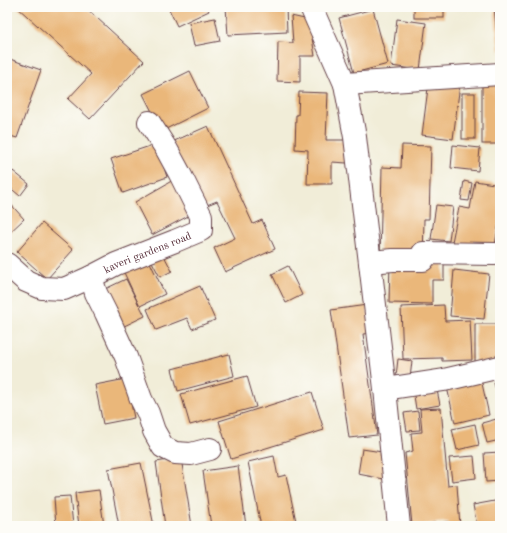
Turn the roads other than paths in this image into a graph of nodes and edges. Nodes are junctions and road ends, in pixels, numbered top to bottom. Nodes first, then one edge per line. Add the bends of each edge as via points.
1 (311, 7) edge
2 (500, 74) edge
3 (345, 84) junction
4 (149, 122) dead end
5 (495, 254) dead end
6 (370, 262) junction
7 (7, 264) edge
8 (91, 277) junction
9 (500, 367) edge
10 (385, 389) junction
11 (210, 449) dead end
12 (399, 526) edge

1 - 3 street
2 - 3 street
3 - 6 street via 355,137
4 - 8 street, kaveri gardens road via 167,150 201,216 201,230 116,264
5 - 6 street via 423,254 423,260
6 - 10 street
7 - 8 street, kaveri gardens road via 26,281 42,288 64,288
8 - 11 street via 126,357 154,431 163,447 175,453 191,454
9 - 10 street via 444,380
10 - 12 street

